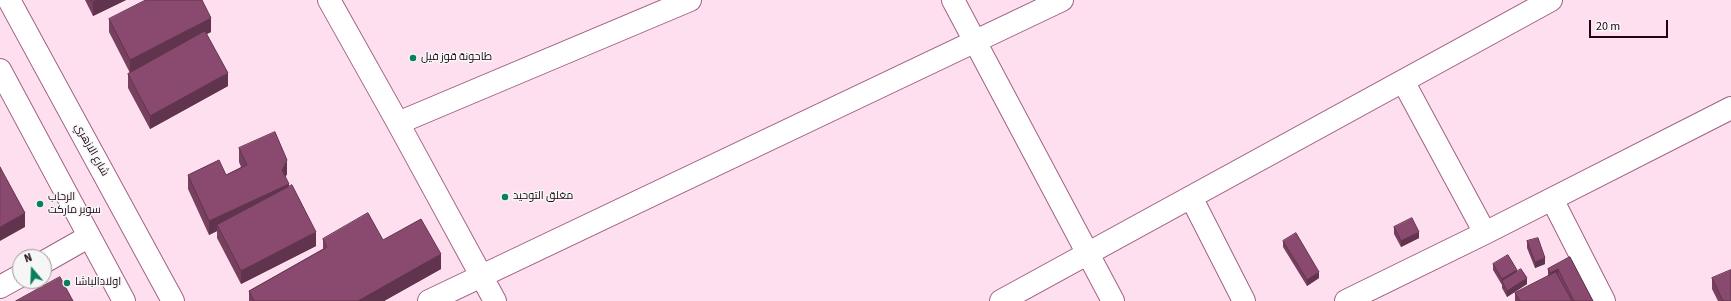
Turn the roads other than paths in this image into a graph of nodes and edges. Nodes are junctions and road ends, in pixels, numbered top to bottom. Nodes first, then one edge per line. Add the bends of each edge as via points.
1 (9, 0) edge
2 (329, 0) edge
3 (690, 0) edge
4 (953, 0) edge
5 (1062, 0) edge
6 (1551, 0) edge
7 (975, 42) junction
8 (0, 70) edge
9 (1403, 81) junction
10 (1731, 108) edge
11 (398, 122) junction
12 (1191, 197) junction
13 (1552, 199) junction
14 (1485, 233) junction
15 (88, 237) junction
16 (1089, 253) junction
17 (52, 257) edge
18 (480, 275) junction
19 (12, 280) edge
20 (0, 287) edge
21 (124, 301) edge
22 (173, 301) edge
23 (429, 301) edge
24 (495, 301) edge
25 (1001, 301) edge
26 (1113, 301) edge
27 (1244, 301) edge
28 (1346, 301) edge
29 (1604, 301) edge

1 - 22 street, شارع الازهري
2 - 11 street
3 - 11 street
4 - 7 street
5 - 7 street
6 - 9 street
7 - 16 street
7 - 18 street
8 - 15 street
9 - 12 street
9 - 14 street
10 - 13 street
11 - 18 street
12 - 16 street
12 - 27 street
13 - 14 street
13 - 29 street
14 - 28 street
15 - 17 street
15 - 21 street
16 - 25 street
16 - 26 street
18 - 23 street
18 - 24 street
19 - 20 street

